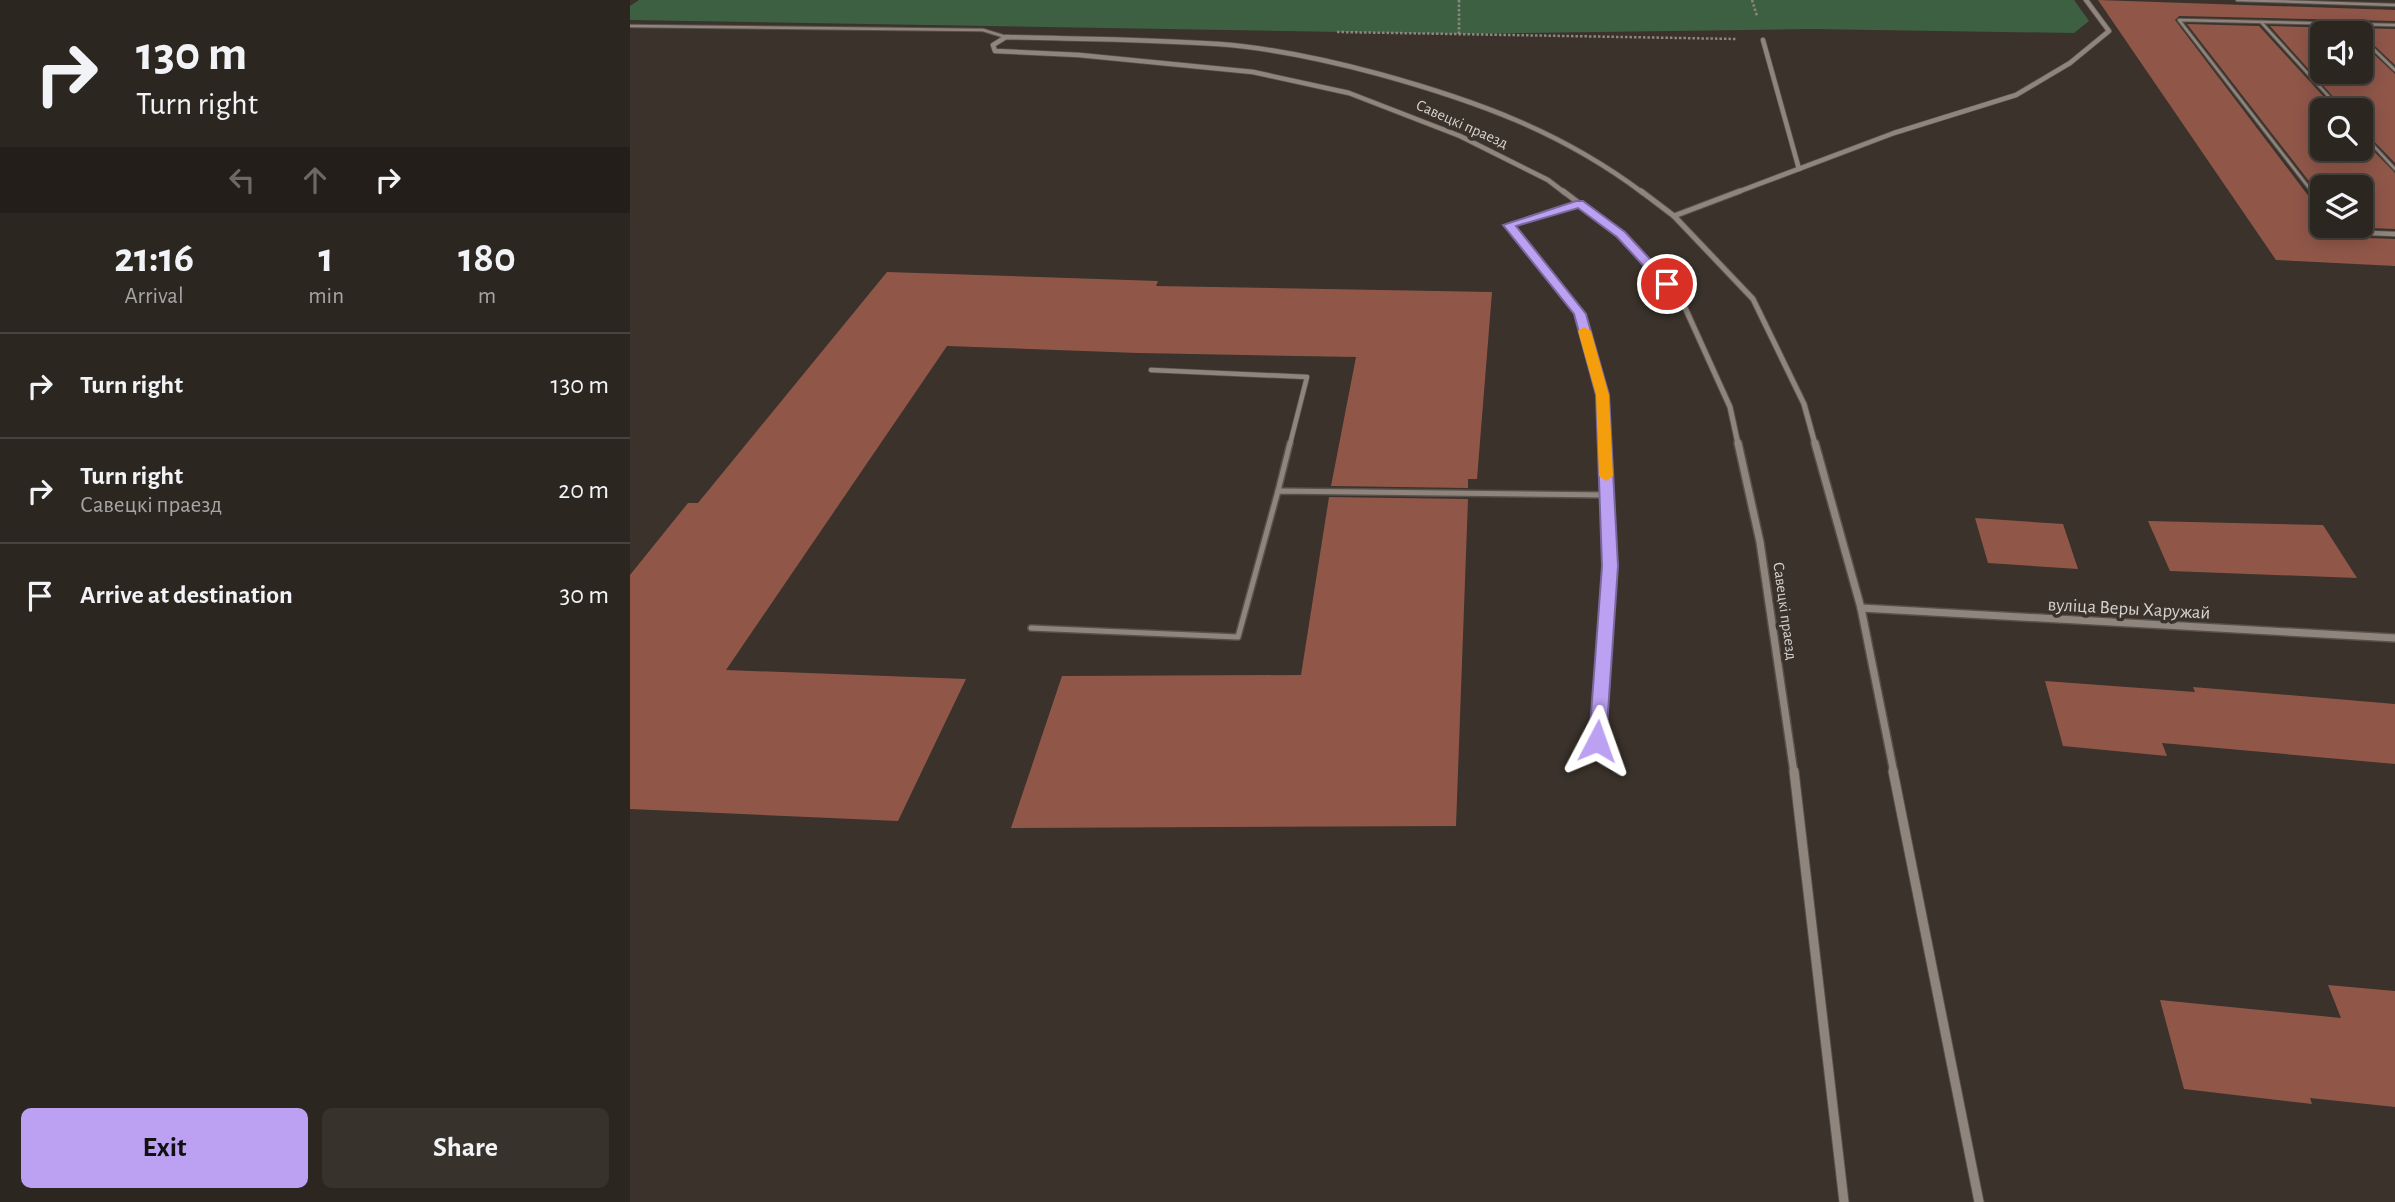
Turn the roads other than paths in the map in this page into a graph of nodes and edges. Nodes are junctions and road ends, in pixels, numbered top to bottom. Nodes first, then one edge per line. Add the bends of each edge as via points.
1 (2086, 0) edge
2 (2237, 0) edge
3 (2321, 1) edge
4 (2395, 5) edge
5 (2262, 22) junction
6 (2310, 23) edge
7 (2373, 25) edge
8 (630, 26) edge
9 (2395, 26) edge
10 (1006, 37) junction
11 (1763, 40) road end
12 (2373, 49) edge
13 (2395, 70) edge
14 (2331, 98) edge
15 (2373, 145) edge
16 (2395, 169) edge
17 (1799, 170) junction
18 (2310, 189) edge
19 (1579, 204) junction
20 (1674, 216) junction
21 (2373, 233) edge
22 (2395, 234) edge
23 (1151, 370) dead end
24 (1278, 491) junction
25 (1607, 495) junction
26 (1861, 608) junction
27 (1031, 628) dead end
28 (2395, 638) edge
29 (1597, 741) dead end
30 (1844, 1202) edge
31 (1979, 1202) edge

1 - 17 street via 2109,31 2044,80
2 - 3 lane
3 - 4 lane
5 - 6 lane
5 - 14 lane
5 - 18 lane via 2179,20
7 - 9 lane
8 - 10 lane via 984,30
10 - 19 street, Савецкі праезд via 993,45 995,51 1253,72 1349,93 1460,135 1548,180
10 - 20 street, Савецкі праезд via 1219,44 1318,58 1421,86 1525,122 1606,165
11 - 17 street
12 - 13 lane
15 - 16 lane
17 - 20 street
19 - 25 lane via 1509,225 1580,314 1602,395
19 - 30 street, Савецкі праезд via 1621,235 1682,301 1730,407 1760,542 1803,830
20 - 26 street, Савецкі праезд via 1753,299 1804,404
21 - 22 lane
23 - 24 lane via 1307,377
24 - 25 lane
24 - 27 lane via 1238,637
25 - 29 lane via 1610,566
26 - 28 street, вуліца Веры Харужай
26 - 31 street, Савецкі праезд

